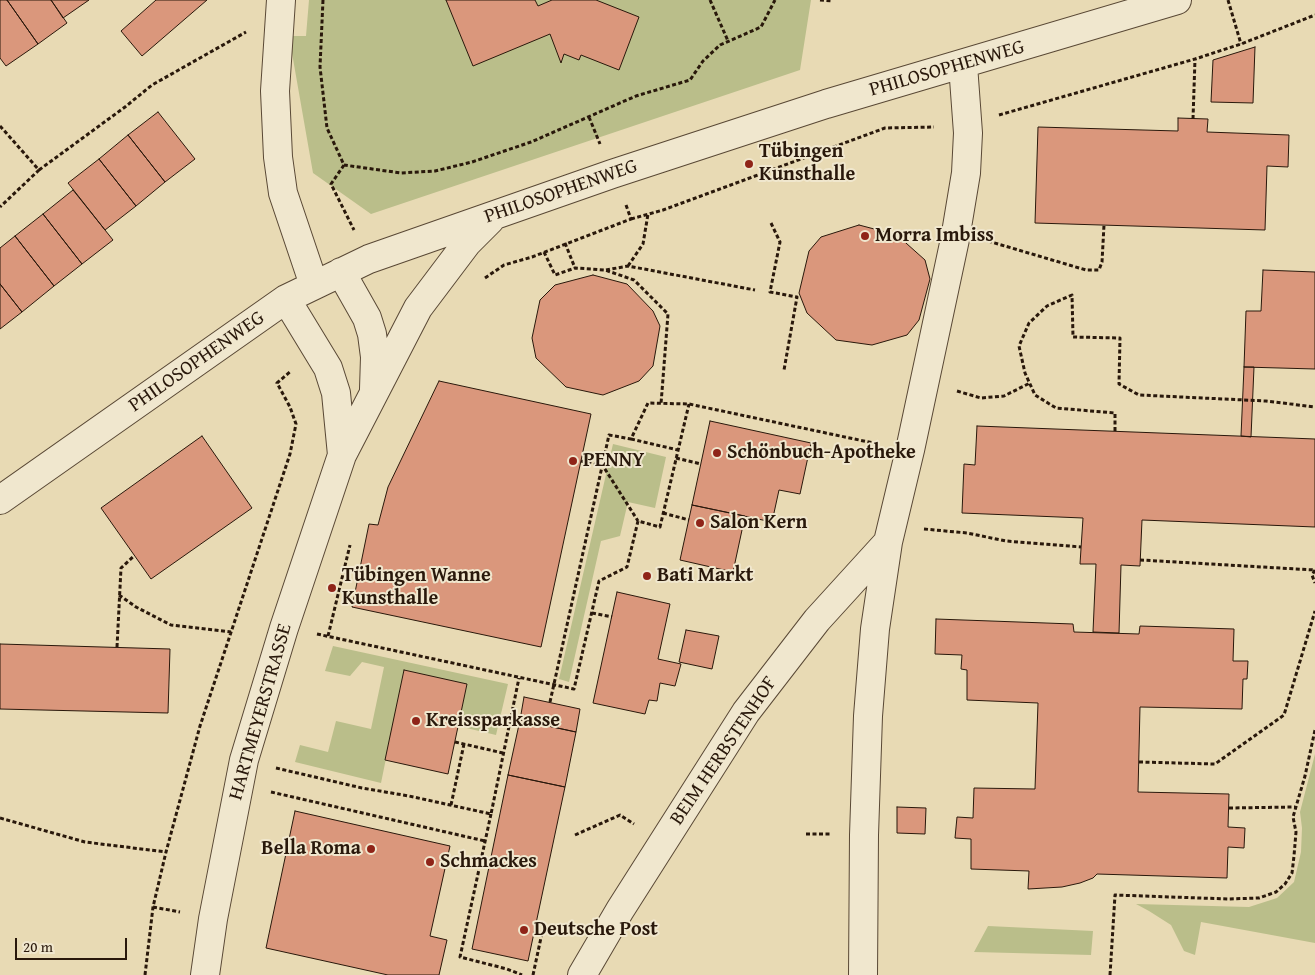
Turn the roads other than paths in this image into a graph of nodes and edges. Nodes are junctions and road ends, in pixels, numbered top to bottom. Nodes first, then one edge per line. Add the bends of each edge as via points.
1 (1177, 0) edge
2 (280, 7) edge
3 (963, 65) junction
4 (494, 216) junction
5 (341, 272) junction
6 (314, 285) junction
7 (286, 299) junction
8 (374, 396) junction
9 (342, 455) junction
10 (0, 500) edge
11 (890, 534) junction
12 (205, 975) edge
13 (582, 975) edge
14 (863, 975) edge

1 - 3 street, PHILOSOPHENWEG
2 - 6 street via 275,91 278,156 283,193
3 - 4 street, PHILOSOPHENWEG via 826,104
3 - 11 street, BEIM HERBSTENHOF via 968,124 966,173
4 - 5 street, PHILOSOPHENWEG via 403,246
4 - 8 street, HARTMEYERSTRASSE via 467,243 418,308
5 - 6 street, PHILOSOPHENWEG
5 - 8 street, HARTMEYERSTRASSE via 367,318 372,334
6 - 7 street, PHILOSOPHENWEG
7 - 9 street, HARTMEYERSTRASSE via 328,368 336,392
7 - 10 street, PHILOSOPHENWEG
8 - 9 street, HARTMEYERSTRASSE
9 - 12 street, HARTMEYERSTRASSE via 284,628 241,772
11 - 13 street, BEIM HERBSTENHOF via 756,698
11 - 14 street, BEIM HERBSTENHOF via 875,629 868,716

